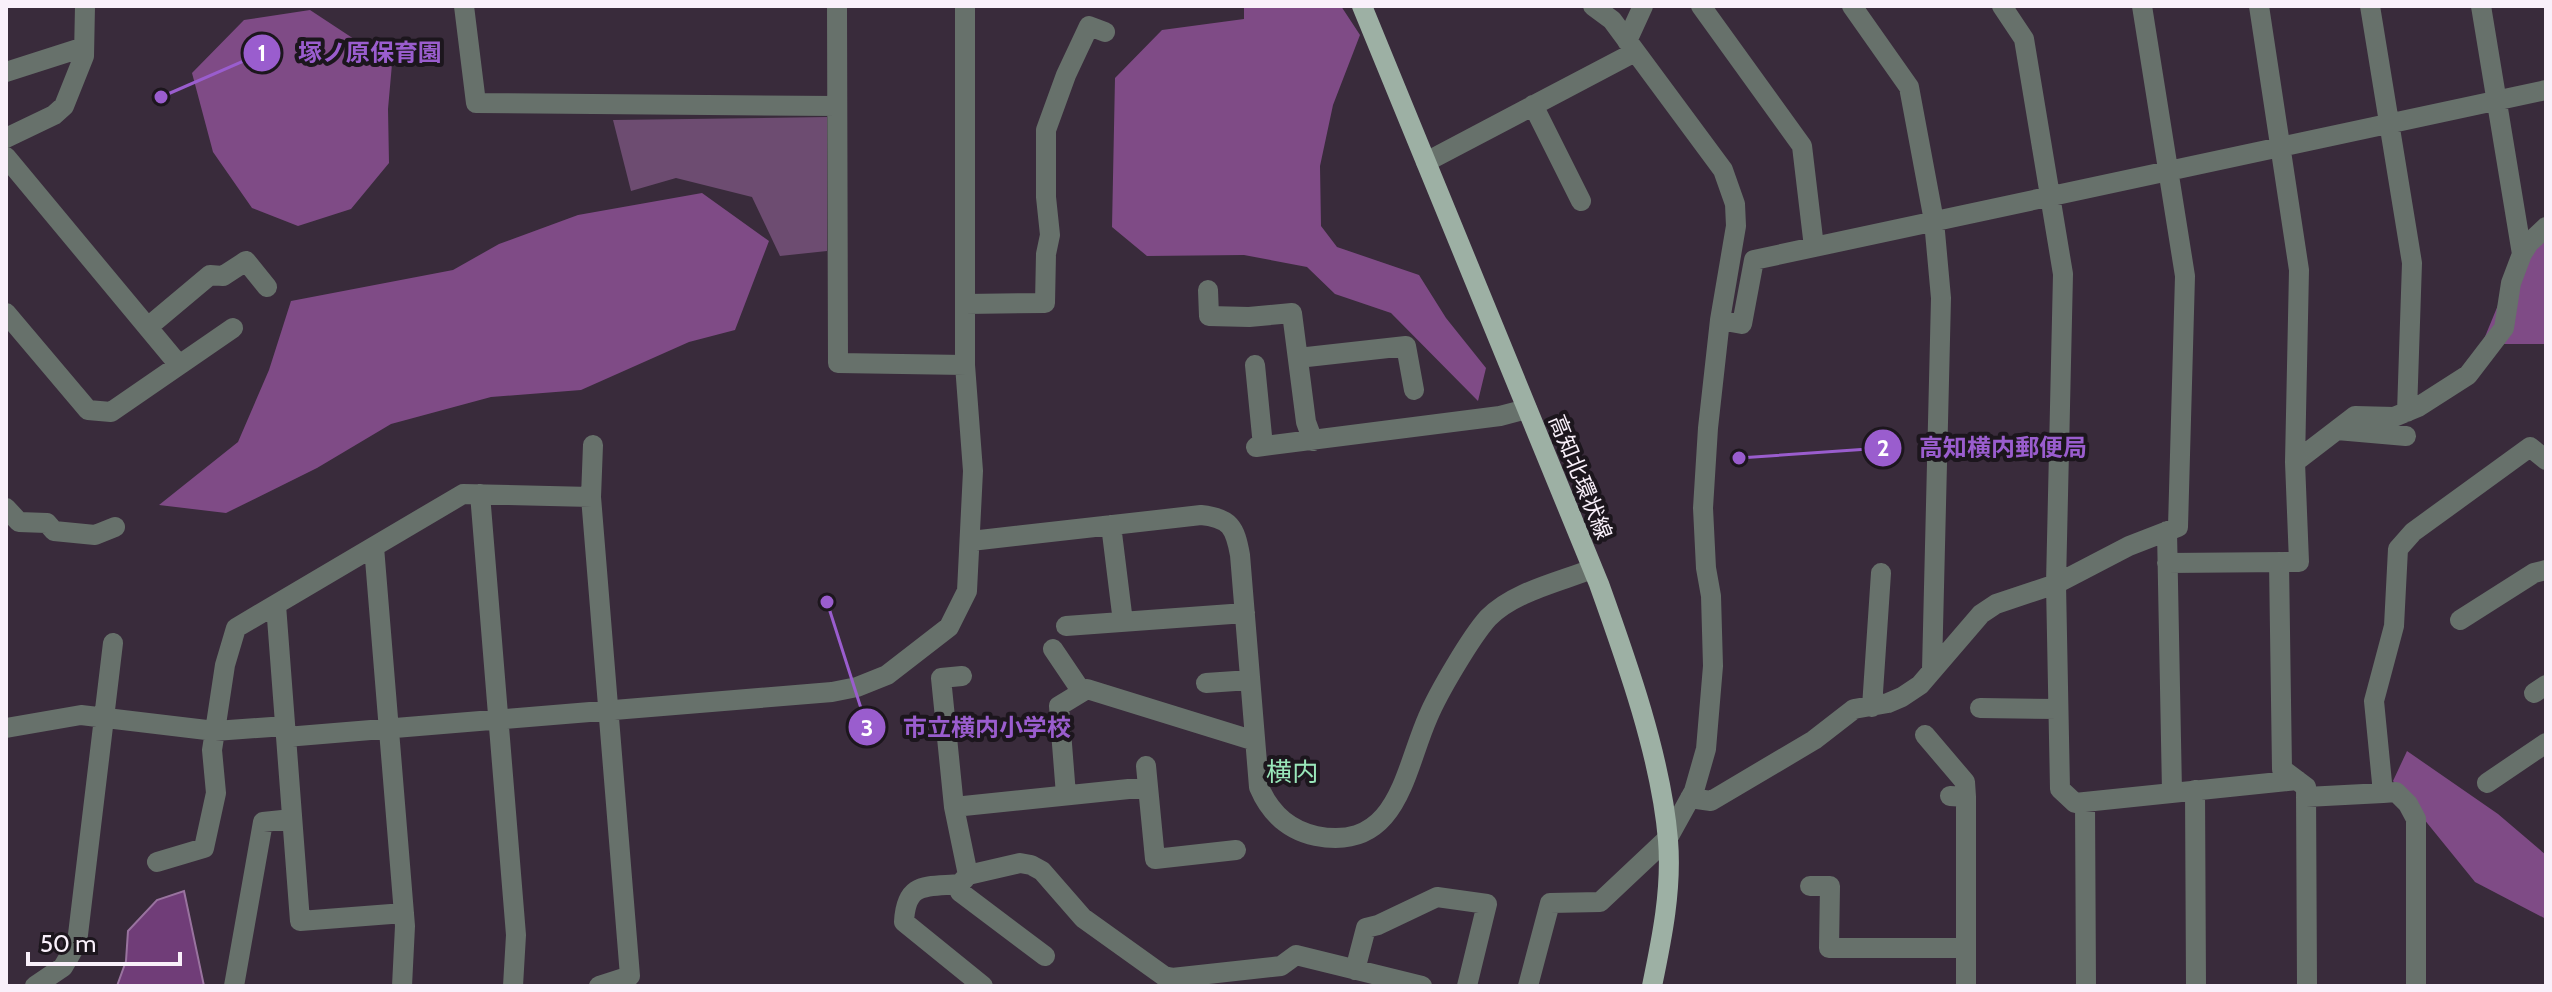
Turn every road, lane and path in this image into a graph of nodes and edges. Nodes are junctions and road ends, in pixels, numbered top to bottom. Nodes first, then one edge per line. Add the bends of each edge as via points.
1 (85, 6) edge
2 (464, 6) edge
3 (837, 6) edge
4 (965, 6) edge
5 (1362, 6) edge
6 (1593, 6) edge
7 (1643, 6) edge
8 (1701, 6) edge
9 (1852, 6) edge
10 (2002, 6) edge
11 (2142, 6) edge
12 (2259, 6) edge
13 (2370, 6) edge
14 (2481, 6) edge
15 (1105, 32) dead end
16 (1631, 46) junction
17 (84, 47) junction
18 (6, 72) edge
19 (2546, 90) edge
20 (2497, 100) junction
21 (1533, 105) junction
22 (837, 106) junction
23 (2390, 122) junction
24 (6, 138) edge
25 (2281, 146) junction
26 (6, 157) edge
27 (1426, 162) junction
28 (2168, 171) junction
29 (2050, 196) junction
30 (1581, 201) dead end
31 (1934, 221) junction
32 (2546, 227) edge
33 (1814, 247) junction
34 (2522, 254) junction
35 (267, 287) dead end
36 (1208, 290) dead end
37 (965, 304) junction
38 (6, 313) edge
39 (1720, 320) junction
40 (148, 327) junction
41 (233, 328) dead end
42 (1298, 358) junction
43 (179, 365) junction
44 (965, 365) junction
45 (1255, 365) dead end
46 (1414, 390) dead end
47 (1527, 409) junction
48 (2407, 412) junction
49 (2337, 430) junction
50 (2406, 436) dead end
51 (1313, 441) junction
52 (593, 445) dead end
53 (2546, 460) edge
54 (2295, 462) junction
55 (480, 494) junction
56 (591, 497) junction
57 (6, 508) edge
58 (1111, 525) junction
59 (115, 527) dead end
60 (2167, 531) junction
61 (971, 541) junction
62 (374, 547) junction
63 (2279, 562) junction
64 (2167, 563) junction
65 (1592, 569) junction
66 (2546, 570) edge
67 (1881, 573) dead end
68 (2056, 584) junction
69 (276, 605) junction
70 (1245, 613) junction
71 (2460, 620) dead end
72 (1123, 622) junction
73 (1066, 626) dead end
74 (113, 643) dead end
75 (1053, 649) dead end
76 (1932, 670) junction
77 (962, 676) dead end
78 (1250, 680) junction
79 (1206, 683) dead end
80 (1082, 692) junction
81 (1872, 707) junction
82 (1980, 708) dead end
83 (2058, 709) junction
84 (608, 710) junction
85 (104, 718) junction
86 (498, 719) junction
87 (6, 728) edge
88 (389, 728) junction
89 (215, 731) junction
90 (285, 732) junction
91 (1925, 735) dead end
92 (1255, 741) junction
93 (2546, 743) edge
94 (2487, 783) dead end
95 (2302, 788) junction
96 (2195, 790) junction
97 (2172, 792) junction
98 (2383, 793) junction
99 (1066, 795) junction
100 (1690, 798) junction
101 (2085, 802) junction
102 (954, 807) junction
103 (292, 819) junction
104 (1668, 838) junction
105 (1236, 850) dead end
106 (157, 862) dead end
107 (964, 880) junction
108 (1810, 886) dead end
109 (404, 913) junction
110 (1966, 948) junction
111 (1045, 956) dead end
112 (1355, 970) junction
113 (35, 986) edge
114 (234, 986) edge
115 (402, 986) edge
116 (513, 986) edge
117 (599, 986) edge
118 (983, 986) edge
119 (1422, 986) edge
120 (1467, 986) edge
121 (1528, 986) edge
122 (1652, 986) edge
123 (1966, 986) edge
124 (2086, 986) edge
125 (2196, 986) edge
126 (2307, 986) edge
127 (2416, 986) edge

1 - 17 street
2 - 22 street via 476,103
3 - 22 street
4 - 37 street
5 - 27 main road, 高知北環状線
6 - 16 street via 1612,20
7 - 16 street
8 - 33 street via 1802,146
9 - 31 street via 1909,87
10 - 29 street via 2024,39
11 - 28 street
12 - 25 street
13 - 23 street
14 - 20 street
15 - 37 street via 1089,26 1046,130 1050,235 1045,303
16 - 21 street
16 - 39 street via 1729,184 1736,226
17 - 18 street
17 - 24 street via 64,106
19 - 20 street
20 - 23 street
20 - 34 street
21 - 27 street
21 - 30 street
22 - 44 street via 838,363
23 - 25 street
23 - 48 street via 2412,263
25 - 28 street
25 - 54 street via 2299,270
26 - 40 street
27 - 47 main road, 高知北環状線
28 - 29 street
28 - 60 street via 2185,276 2178,527
29 - 31 street
29 - 68 street via 2063,274
31 - 33 street
31 - 76 street via 1941,298
32 - 34 street
33 - 39 street via 1754,260 1742,324
34 - 48 street via 2504,328 2459,383
35 - 40 street via 246,261 223,276 210,275
36 - 42 street via 1209,316 1292,313
37 - 44 street
38 - 43 street via 88,410 111,412
39 - 100 street via 1703,508 1713,666 1706,749
40 - 43 street
41 - 43 street
42 - 46 street via 1406,346
42 - 51 street
44 - 61 street via 973,471
45 - 51 street via 1260,446
47 - 51 street
47 - 65 main road, 高知北環状線
48 - 49 street via 2355,416
49 - 50 street
49 - 54 street
52 - 56 street
53 - 98 street via 2530,447 2413,532 2398,549 2394,626 2374,701
54 - 63 street via 2299,562
55 - 56 street
55 - 62 street via 463,494
55 - 86 street
56 - 84 street
57 - 59 street via 19,522 47,523 54,531 95,535
58 - 61 street
58 - 70 street via 1220,517 1237,540
58 - 72 street
60 - 64 street
60 - 68 street
61 - 84 street via 967,591 949,627 872,682 832,692
62 - 69 street
62 - 88 street
63 - 64 street
63 - 95 street via 2282,769
64 - 97 street
65 - 92 street via 1511,601 1489,618 1431,709 1395,804 1358,834 1311,835 1282,821 1259,787
65 - 104 main road, 高知北環状線 via 1628,666
66 - 71 street
67 - 81 street
68 - 76 street via 1981,614
68 - 83 street
69 - 89 street via 236,628
69 - 90 street
70 - 72 street
70 - 78 street
72 - 73 street
74 - 85 street
75 - 80 street
76 - 81 street via 1902,697
77 - 102 street via 941,678
78 - 79 street
78 - 92 street
80 - 92 street via 1087,689
80 - 99 street via 1059,706
81 - 100 street via 1854,709 1814,740 1711,801
82 - 83 street
83 - 101 street via 2060,789 2075,803
84 - 86 street
84 - 117 street via 630,976
85 - 87 street via 81,715
85 - 89 street
85 - 113 street via 77,943 63,967
86 - 88 street
86 - 116 street via 516,935
88 - 90 street
88 - 109 street
89 - 90 street
89 - 106 street via 216,793 204,848
90 - 103 street
91 - 110 street via 1965,782 1958,796
93 - 94 street
95 - 96 street
95 - 98 street
95 - 126 street
96 - 97 street
96 - 125 street
97 - 101 street
98 - 127 street via 2396,792 2416,819
99 - 102 street
99 - 105 street via 1147,777 1155,859
100 - 104 street
101 - 124 street
102 - 107 street
103 - 109 street via 300,921
103 - 114 street via 263,822
104 - 121 street via 1600,902 1550,903
104 - 122 main road, 高知北環状線 via 1667,901
107 - 111 street via 960,892
107 - 112 street via 1020,863 1031,865 1083,918 1172,978 1281,966 1296,955
107 - 118 street via 911,894 904,922
108 - 110 street via 1830,886 1829,948
109 - 115 street
110 - 123 street
112 - 119 street
112 - 120 street via 1366,928 1437,897 1487,904

